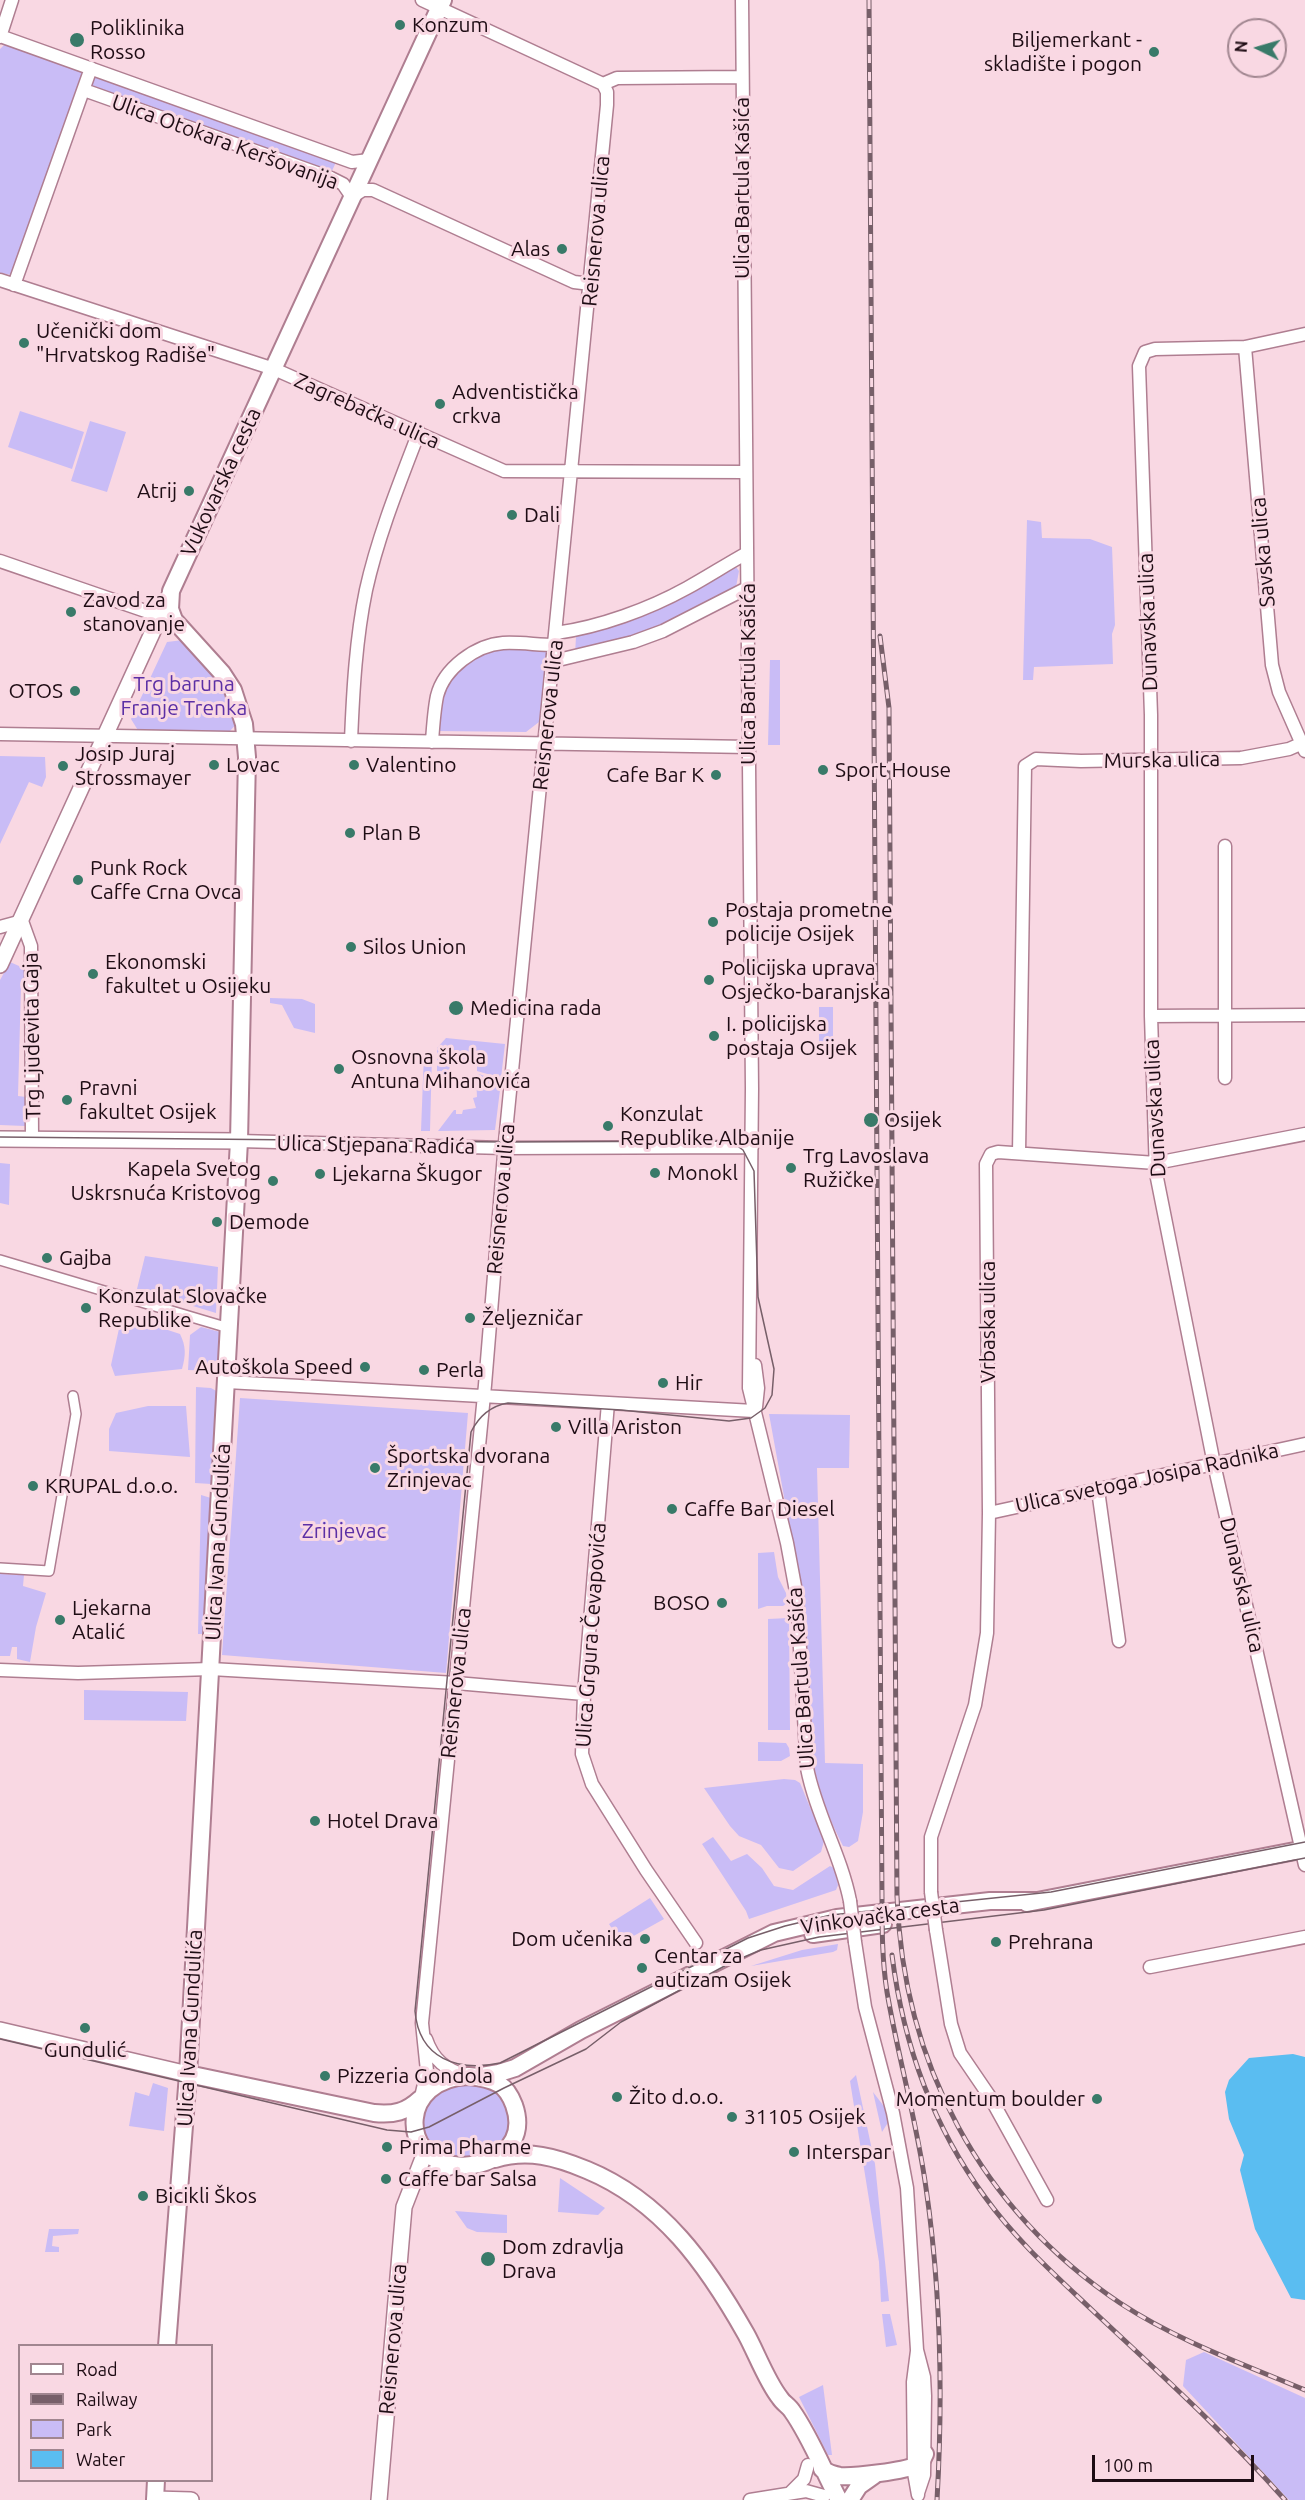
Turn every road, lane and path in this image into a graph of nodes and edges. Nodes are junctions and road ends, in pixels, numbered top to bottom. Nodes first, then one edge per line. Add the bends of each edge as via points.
1 (12, 0) edge
2 (422, 0) edge
3 (741, 0) edge
4 (441, 4) edge
5 (0, 36) edge
6 (91, 68) junction
7 (742, 77) junction
8 (603, 84) junction
9 (84, 90) junction
10 (369, 160) junction
11 (352, 197) junction
12 (0, 280) edge
13 (591, 284) junction
14 (14, 285) junction
15 (1305, 334) edge
16 (1245, 347) junction
17 (274, 369) junction
18 (419, 432) junction
19 (572, 472) junction
20 (745, 472) junction
21 (747, 553) junction
22 (0, 561) edge
23 (747, 588) junction
24 (171, 591) junction
25 (160, 616) junction
26 (556, 639) junction
27 (554, 661) junction
28 (0, 734) edge
29 (105, 736) junction
30 (246, 738) junction
31 (351, 741) junction
32 (432, 742) junction
33 (545, 745) junction
34 (1304, 745) edge
35 (749, 747) junction
36 (1151, 761) junction
37 (1225, 846) dead end
38 (22, 921) junction
39 (0, 927) edge
40 (0, 965) edge
41 (1305, 1015) edge
42 (1151, 1016) junction
43 (1223, 1016) junction
44 (1225, 1078) dead end
45 (1305, 1136) edge
46 (0, 1139) edge
47 (32, 1140) junction
48 (239, 1141) junction
49 (752, 1147) junction
50 (505, 1148) junction
51 (1019, 1153) junction
52 (1155, 1163) junction
53 (0, 1260) edge
54 (222, 1326) dead end
55 (227, 1382) junction
56 (73, 1396) dead end
57 (484, 1397) junction
58 (608, 1403) junction
59 (754, 1411) junction
60 (1305, 1444) edge
61 (1214, 1464) junction
62 (1098, 1490) junction
63 (989, 1512) junction
64 (0, 1568) edge
65 (1119, 1641) dead end
66 (211, 1669) junction
67 (0, 1670) edge
68 (456, 1683) junction
69 (584, 1694) junction
70 (1304, 1855) edge
71 (1305, 1937) edge
72 (696, 1943) dead end
73 (1150, 1967) dead end
74 (422, 2023) junction
75 (0, 2030) edge
76 (533, 2057) junction
77 (188, 2074) junction
78 (472, 2077) junction
79 (420, 2099) junction
80 (513, 2103) junction
81 (374, 2113) junction
82 (517, 2123) junction
83 (420, 2142) junction
84 (541, 2154) junction
85 (495, 2159) junction
86 (455, 2165) junction
87 (415, 2180) junction
88 (1047, 2200) dead end
89 (167, 2344) edge
90 (920, 2460) junction
91 (815, 2467) junction
92 (877, 2474) junction
93 (156, 2482) edge
94 (791, 2492) junction
95 (917, 2497) edge
96 (830, 2499) edge
97 (151, 2500) edge
98 (191, 2500) edge
99 (379, 2500) edge
100 (750, 2500) edge
101 (850, 2500) edge

1 - 5 street
2 - 4 street
3 - 7 street, Ulica Bartula Kašića
4 - 8 street
4 - 10 main road, Vukovarska cesta
5 - 6 street, Ulica Otokara Keršovanija
6 - 9 street
6 - 10 street, Ulica Otokara Keršovanija via 352,162
7 - 8 street via 617,78
7 - 20 street, Ulica Bartula Kašića
8 - 13 street, Reisnerova ulica via 608,97
9 - 11 street, Ulica Otokara Keršovanija via 332,178 343,184
9 - 14 street
10 - 11 main road, Vukovarska cesta
11 - 13 street, Ulica Otokara Keršovanija via 363,190 373,190 574,282
11 - 17 main road, Vukovarska cesta
12 - 14 street, Zagrebačka ulica
13 - 19 street, Reisnerova ulica
14 - 17 street, Zagrebačka ulica
15 - 16 street
16 - 34 street, Savska ulica via 1272,665 1279,692
16 - 36 street, Dunavska ulica via 1155,349 1145,352 1139,366
17 - 18 street, Zagrebačka ulica
17 - 24 main road, Vukovarska cesta
18 - 19 street, Zagrebačka ulica via 504,471
18 - 31 street via 391,505 366,591
19 - 20 street, Zagrebačka ulica
19 - 26 street, Reisnerova ulica
20 - 21 street, Ulica Bartula Kašića
21 - 23 street, Ulica Bartula Kašića
21 - 26 street via 685,590
22 - 25 street
23 - 27 street via 640,640
23 - 35 street, Ulica Bartula Kašića
24 - 25 street, Vukovarska cesta
24 - 30 main road, Ulica Ivana Gundulića via 171,615 229,683
25 - 29 street, Vukovarska cesta
26 - 27 street, Reisnerova ulica
26 - 32 street via 486,645 474,652 440,688
27 - 33 street, Reisnerova ulica
28 - 29 street
29 - 30 street
29 - 38 street, Vukovarska cesta
30 - 31 street
30 - 48 main road, Ulica Ivana Gundulića
31 - 32 street
32 - 33 street
33 - 35 street
33 - 50 street, Reisnerova ulica
34 - 36 street, Murska ulica via 1241,758
35 - 49 street, Ulica Bartula Kašića
36 - 42 street, Dunavska ulica
36 - 51 street, Murska ulica via 1036,759 1028,762 1024,772
37 - 43 street
38 - 39 street, Trg Ljudevita Gaja
38 - 40 street, Vukovarska cesta
38 - 47 street, Trg Ljudevita Gaja via 30,938 33,964
41 - 43 street
42 - 43 street
42 - 52 street, Dunavska ulica
43 - 44 street
45 - 52 street
46 - 47 street, Ulica Stjepana Radića
47 - 48 street, Ulica Stjepana Radića
48 - 50 street, Ulica Stjepana Radića
48 - 55 main road, Ulica Ivana Gundulića
49 - 50 street, Ulica Stjepana Radića
49 - 59 street, Ulica Bartula Kašića via 749,1388
50 - 57 street, Reisnerova ulica
51 - 52 street
51 - 63 street, Vrbaska ulica via 994,1153 986,1164
52 - 61 street, Dunavska ulica
53 - 54 street
55 - 57 street
55 - 66 main road, Ulica Ivana Gundulića
56 - 64 street via 76,1414 49,1571
57 - 58 street
57 - 68 street, Reisnerova ulica
58 - 59 street
58 - 69 street, Ulica Grgura Čevapovića
59 - 90 street, Ulica Bartula Kašića, bridge via 797,1597 807,1768 850,1901 861,1986 893,2113 907,2188
60 - 61 street, Ulica svetoga Josipa Radnika
61 - 62 street, Ulica svetoga Josipa Radnika
61 - 70 street, Dunavska ulica
62 - 63 street, Ulica svetoga Josipa Radnika
62 - 65 street
63 - 88 street, Vrbaska ulica, bridge via 984,1659 975,1705 931,1837 931,1893 951,2024 960,2053 990,2097
66 - 67 street via 78,1673
66 - 68 street
66 - 77 main road, Ulica Ivana Gundulića
68 - 69 street
68 - 74 street, Reisnerova ulica
69 - 72 street, Ulica Grgura Čevapovića via 582,1754 589,1776
70 - 76 main road, Vinkovačka cesta via 976,1913 823,1932 763,1945 728,1956
71 - 73 street
74 - 78 street via 437,2060 449,2070
74 - 79 street, Reisnerova ulica via 427,2071
75 - 77 street
76 - 78 main road, Vinkovačka cesta via 506,2072
76 - 80 main road, Vinkovačka cesta via 516,2082
77 - 81 main road
77 - 89 main road, Ulica Ivana Gundulića
78 - 79 main road via 438,2082
78 - 80 main road via 502,2086
79 - 81 main road via 398,2113
79 - 83 main road via 415,2119
80 - 82 main road
81 - 83 main road via 401,2125
82 - 84 main road via 526,2142
82 - 85 main road via 508,2148
83 - 86 main road via 438,2160
83 - 87 street, Reisnerova ulica via 423,2158
84 - 85 main road
84 - 91 main road via 621,2187 650,2208 695,2253 724,2297 780,2398 783,2417
85 - 86 main road
86 - 87 street
87 - 99 street, Reisnerova ulica via 404,2207
90 - 92 main road
90 - 95 street, Ulica Bartula Kašića
91 - 92 main road via 842,2476
91 - 94 street
91 - 96 main road
92 - 101 main road via 859,2486
93 - 97 main road
94 - 96 street via 812,2492
94 - 100 street
97 - 98 street

